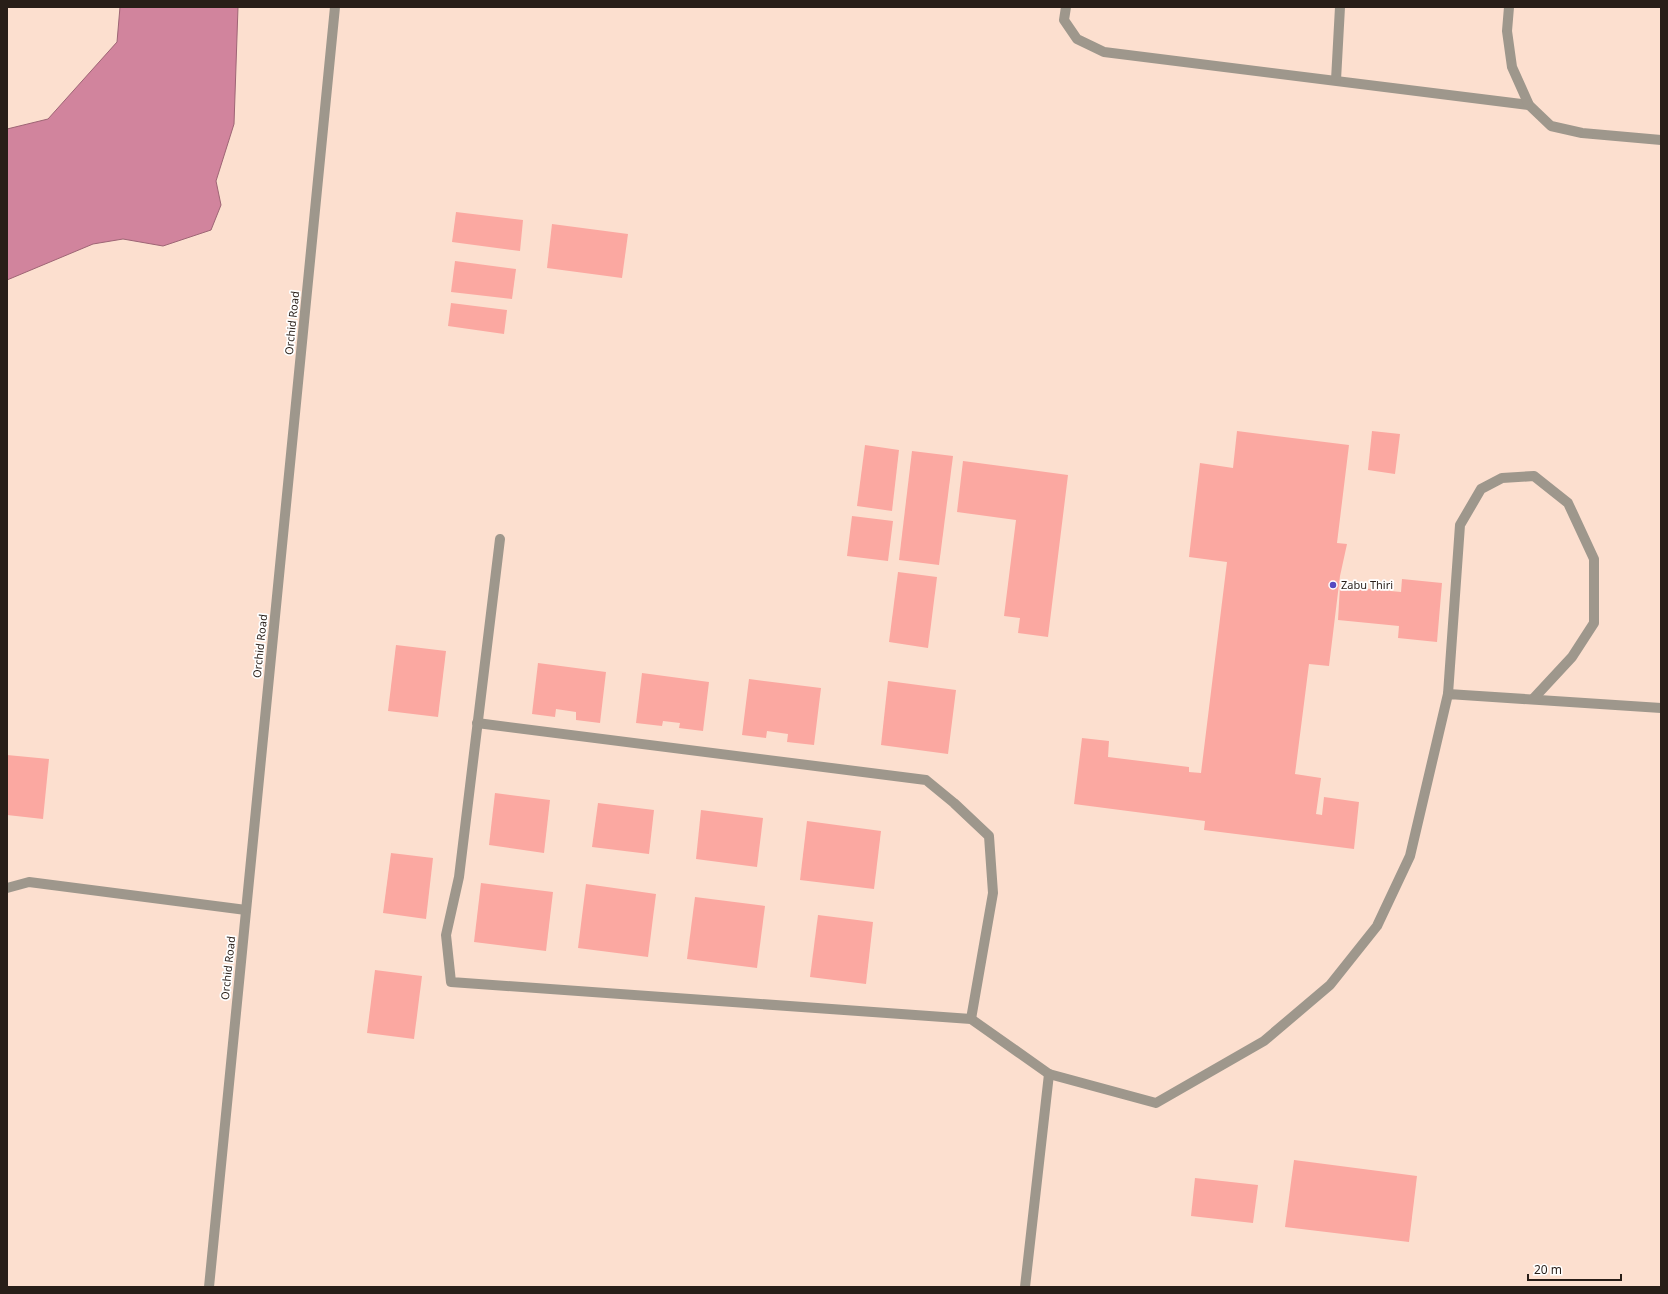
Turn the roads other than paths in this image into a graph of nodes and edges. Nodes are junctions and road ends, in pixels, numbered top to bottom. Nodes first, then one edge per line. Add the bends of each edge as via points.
1 (335, 7) edge
2 (1066, 7) edge
3 (1340, 7) edge
4 (1509, 7) edge
5 (1336, 80) junction
6 (1529, 106) junction
7 (1661, 140) edge
8 (500, 539) dead end
9 (1448, 694) junction
10 (1533, 699) junction
11 (1661, 708) edge
12 (478, 723) junction
13 (7, 888) edge
14 (246, 910) junction
15 (971, 1019) junction
16 (1049, 1074) junction
17 (209, 1287) edge
18 (1025, 1287) edge

1 - 14 street, Orchid Road
2 - 5 street via 1064,20 1077,39 1104,52
3 - 5 street
4 - 6 street via 1507,30 1512,67
5 - 6 street
6 - 7 street via 1551,126 1582,133
8 - 12 street
9 - 10 street
9 - 10 street via 1460,525 1481,489 1502,478 1534,476 1568,503 1594,558 1594,623 1572,657
9 - 16 street via 1410,856 1377,926 1330,986 1264,1041 1156,1103
10 - 11 street
12 - 15 street via 926,780 989,836 992,893
12 - 15 street via 459,877 446,935 451,982
13 - 14 street via 29,882
14 - 17 street, Orchid Road
15 - 16 street
16 - 18 street

